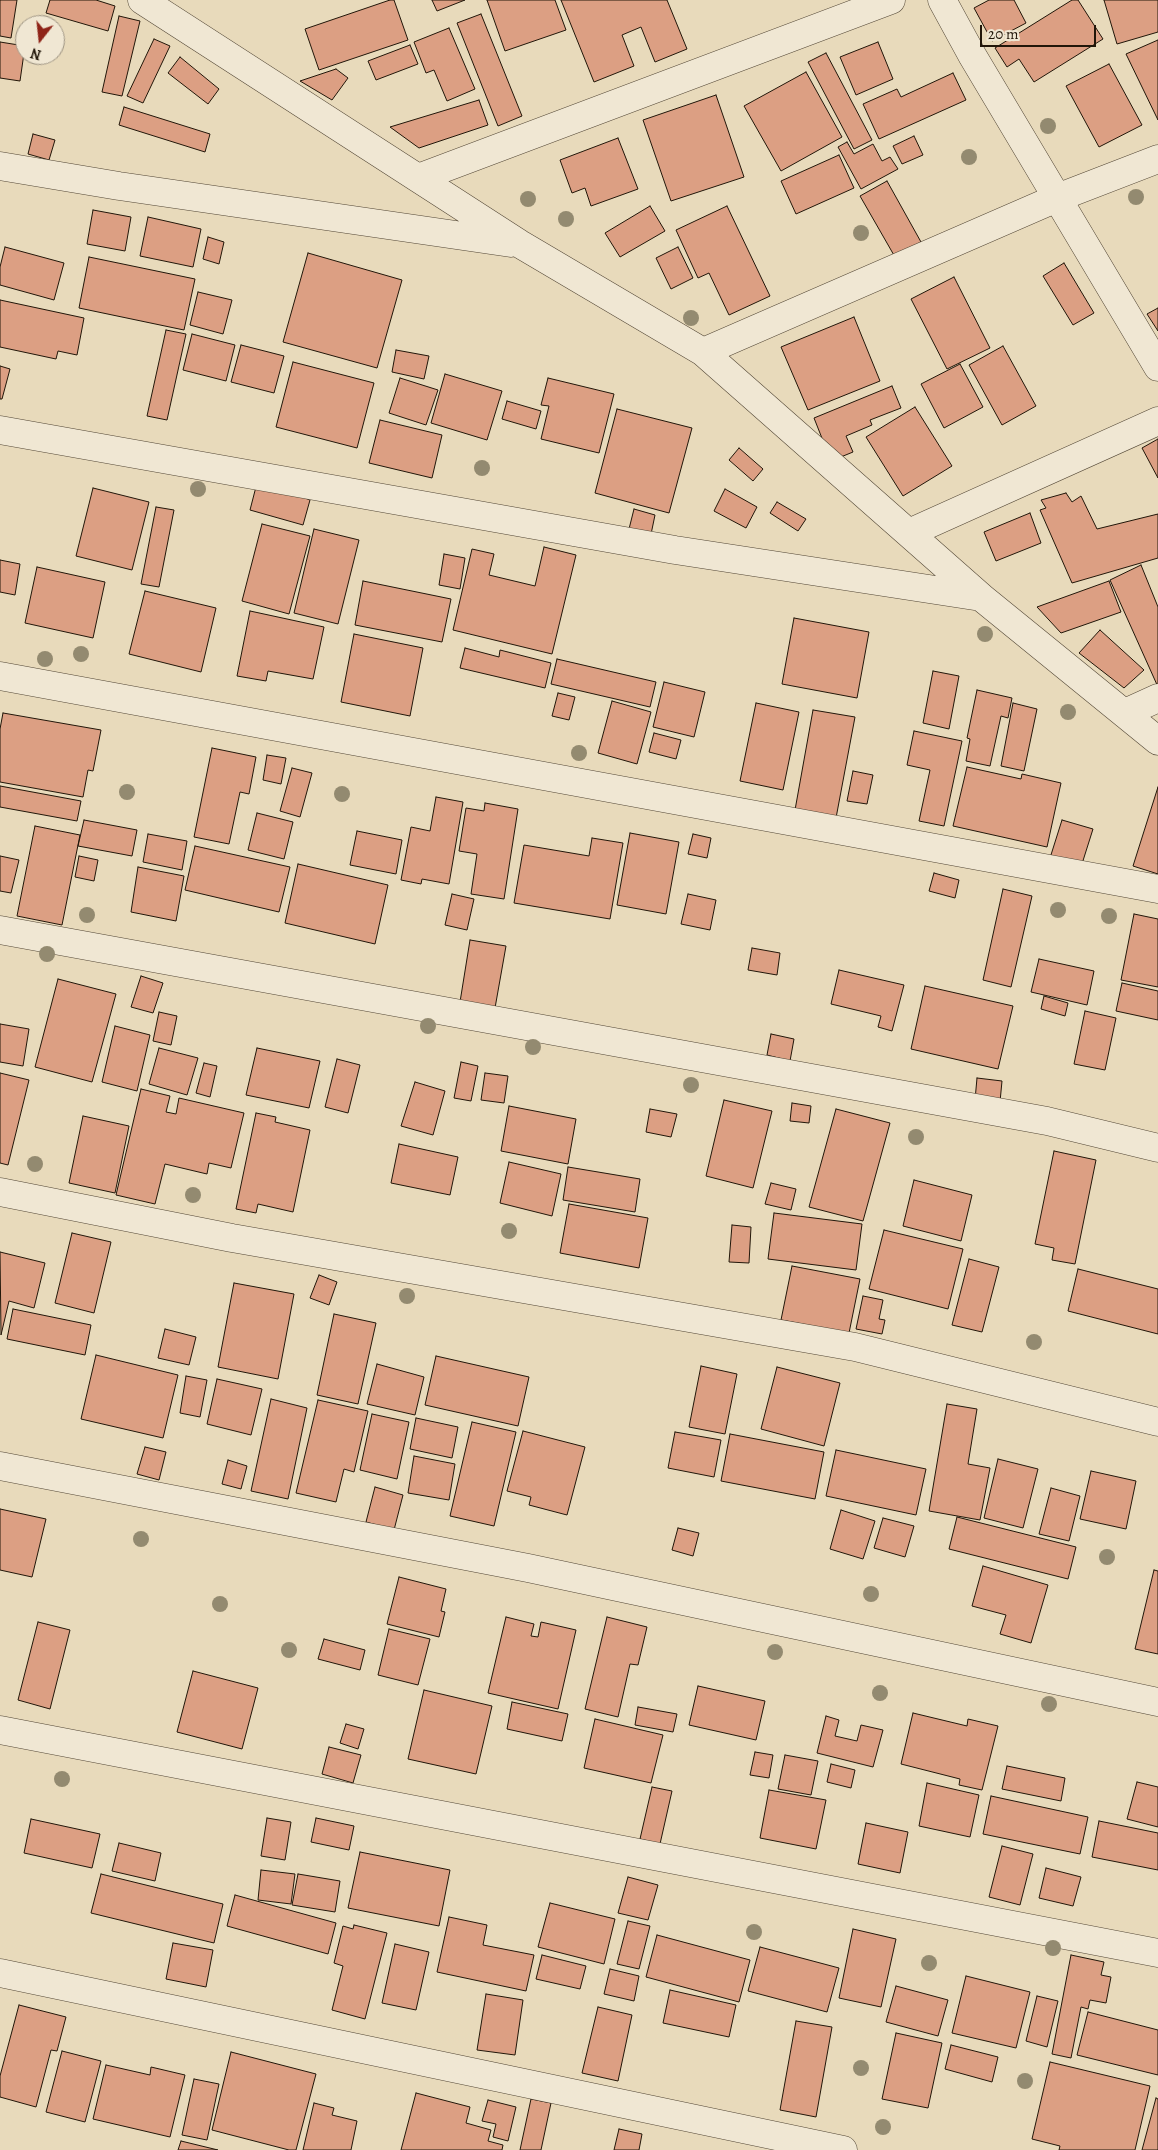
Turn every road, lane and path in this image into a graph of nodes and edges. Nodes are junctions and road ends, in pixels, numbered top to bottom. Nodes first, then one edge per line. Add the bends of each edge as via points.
1 (891, 0) edge
2 (942, 0) edge
3 (155, 2) edge
4 (1158, 159) edge
5 (0, 166) edge
6 (418, 178) junction
7 (1057, 198) junction
8 (520, 244) junction
9 (703, 352) junction
10 (1158, 368) edge
11 (1158, 421) edge
12 (0, 430) edge
13 (909, 533) junction
14 (981, 598) junction
15 (0, 676) edge
16 (1158, 698) edge
17 (1125, 712) junction
18 (1158, 741) edge
19 (1158, 889) edge
20 (0, 930) edge
21 (1158, 1148) edge
22 (0, 1192) edge
23 (1158, 1422) edge
24 (0, 1466) edge
25 (1158, 1702) edge
26 (0, 1730) edge
27 (1158, 1953) edge
28 (0, 1973) edge
29 (843, 2150) edge

1 - 6 street
2 - 7 street
3 - 6 street
4 - 7 street
5 - 8 street
6 - 8 street
7 - 9 street
7 - 10 street
8 - 9 street
9 - 13 street
11 - 13 street
12 - 14 street via 665,548
13 - 14 street
14 - 17 street
15 - 19 street
16 - 17 street
17 - 18 street
20 - 21 street via 1037,1119
22 - 23 street via 232,1238 856,1346
24 - 25 street via 528,1568
26 - 27 street
28 - 29 street

